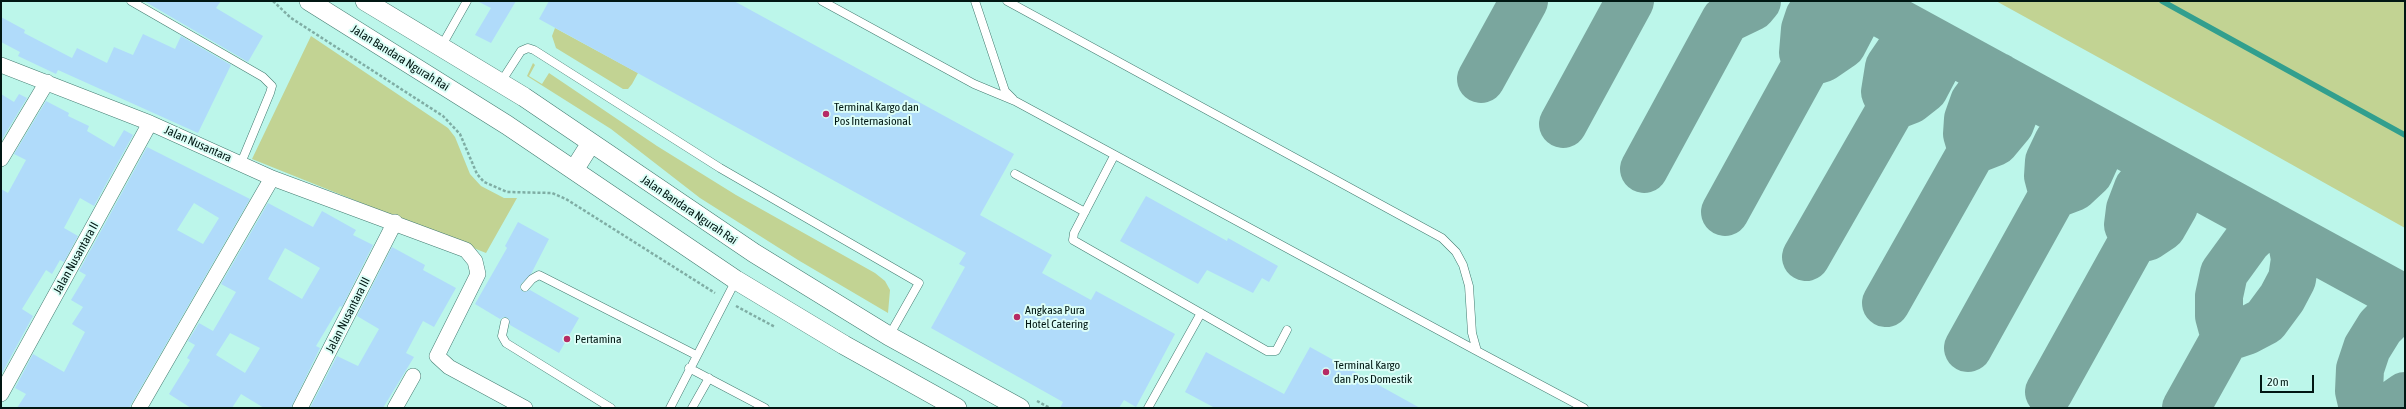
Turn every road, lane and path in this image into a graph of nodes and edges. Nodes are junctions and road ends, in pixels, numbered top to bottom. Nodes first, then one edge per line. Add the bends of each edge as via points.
1 (131, 1) edge
2 (273, 1) edge
3 (309, 1) edge
4 (365, 1) edge
5 (467, 1) edge
6 (822, 1) edge
7 (976, 1) edge
8 (1007, 1) edge
9 (441, 47) junction
10 (1, 65) edge
11 (426, 74) junction
12 (47, 82) junction
13 (501, 82) junction
14 (1015, 101) junction
15 (150, 123) junction
16 (591, 143) junction
17 (1114, 156) junction
18 (1, 159) edge
19 (241, 163) junction
20 (574, 170) junction
21 (1015, 174) dead end
22 (272, 178) junction
23 (1085, 212) junction
24 (395, 222) junction
25 (736, 280) junction
26 (525, 287) dead end
27 (726, 300) junction
28 (1201, 313) junction
29 (505, 322) dead end
30 (780, 330) dead end
31 (1287, 330) dead end
32 (889, 336) junction
33 (1477, 352) junction
34 (696, 355) junction
35 (689, 368) junction
36 (413, 376) dead end
37 (709, 378) junction
38 (1, 394) edge
39 (139, 408) edge
40 (300, 408) edge
41 (395, 408) edge
42 (525, 408) edge
43 (611, 408) edge
44 (670, 408) edge
45 (692, 408) edge
46 (765, 408) edge
47 (957, 408) edge
48 (1020, 408) edge
49 (1148, 408) edge
50 (1584, 408) edge

1 - 19 lane via 263,77 272,86
2 - 27 path via 291,18 447,120 460,134 477,174 484,182 507,192 552,193 566,199
3 - 11 street, Jalan Bandara Ngurah Rai
4 - 9 street, Jalan Bandara Ngurah Rai
5 - 9 lane
6 - 14 lane via 974,84
7 - 14 lane via 1005,91
8 - 33 lane via 1442,238 1456,252 1463,265 1469,286 1472,333
9 - 11 street
9 - 13 street, Jalan Bandara Ngurah Rai
10 - 12 street, Jalan Nusantara
11 - 20 street, Jalan Bandara Ngurah Rai
12 - 15 street, Jalan Nusantara
12 - 18 street
13 - 16 street, Jalan Bandara Ngurah Rai
13 - 32 lane via 520,51 528,48 534,50 720,168 919,283
14 - 17 lane
15 - 19 street, Jalan Nusantara
15 - 38 street, Jalan Nusantara II
16 - 20 street
16 - 32 street, Jalan Bandara Ngurah Rai via 754,253
17 - 23 lane
17 - 33 lane
19 - 22 street, Jalan Nusantara
20 - 25 street, Jalan Bandara Ngurah Rai
21 - 23 lane
22 - 24 street, Jalan Nusantara
22 - 39 street
23 - 28 lane via 1072,236 1076,242
24 - 40 street, Jalan Nusantara III
24 - 42 street, Jalan Nusantara via 466,250 471,255 478,268 477,278 437,356 449,367
25 - 27 lane
25 - 47 street, Jalan Bandara Ngurah Rai via 844,345
26 - 34 lane via 532,278 539,275
27 - 30 path
27 - 34 lane
28 - 31 lane via 1272,353 1276,351
28 - 49 lane
29 - 43 lane via 502,336 506,343
32 - 48 street, Jalan Bandara Ngurah Rai
33 - 50 lane
34 - 35 lane
35 - 37 lane
35 - 44 lane
36 - 41 street
37 - 45 lane
37 - 46 lane

